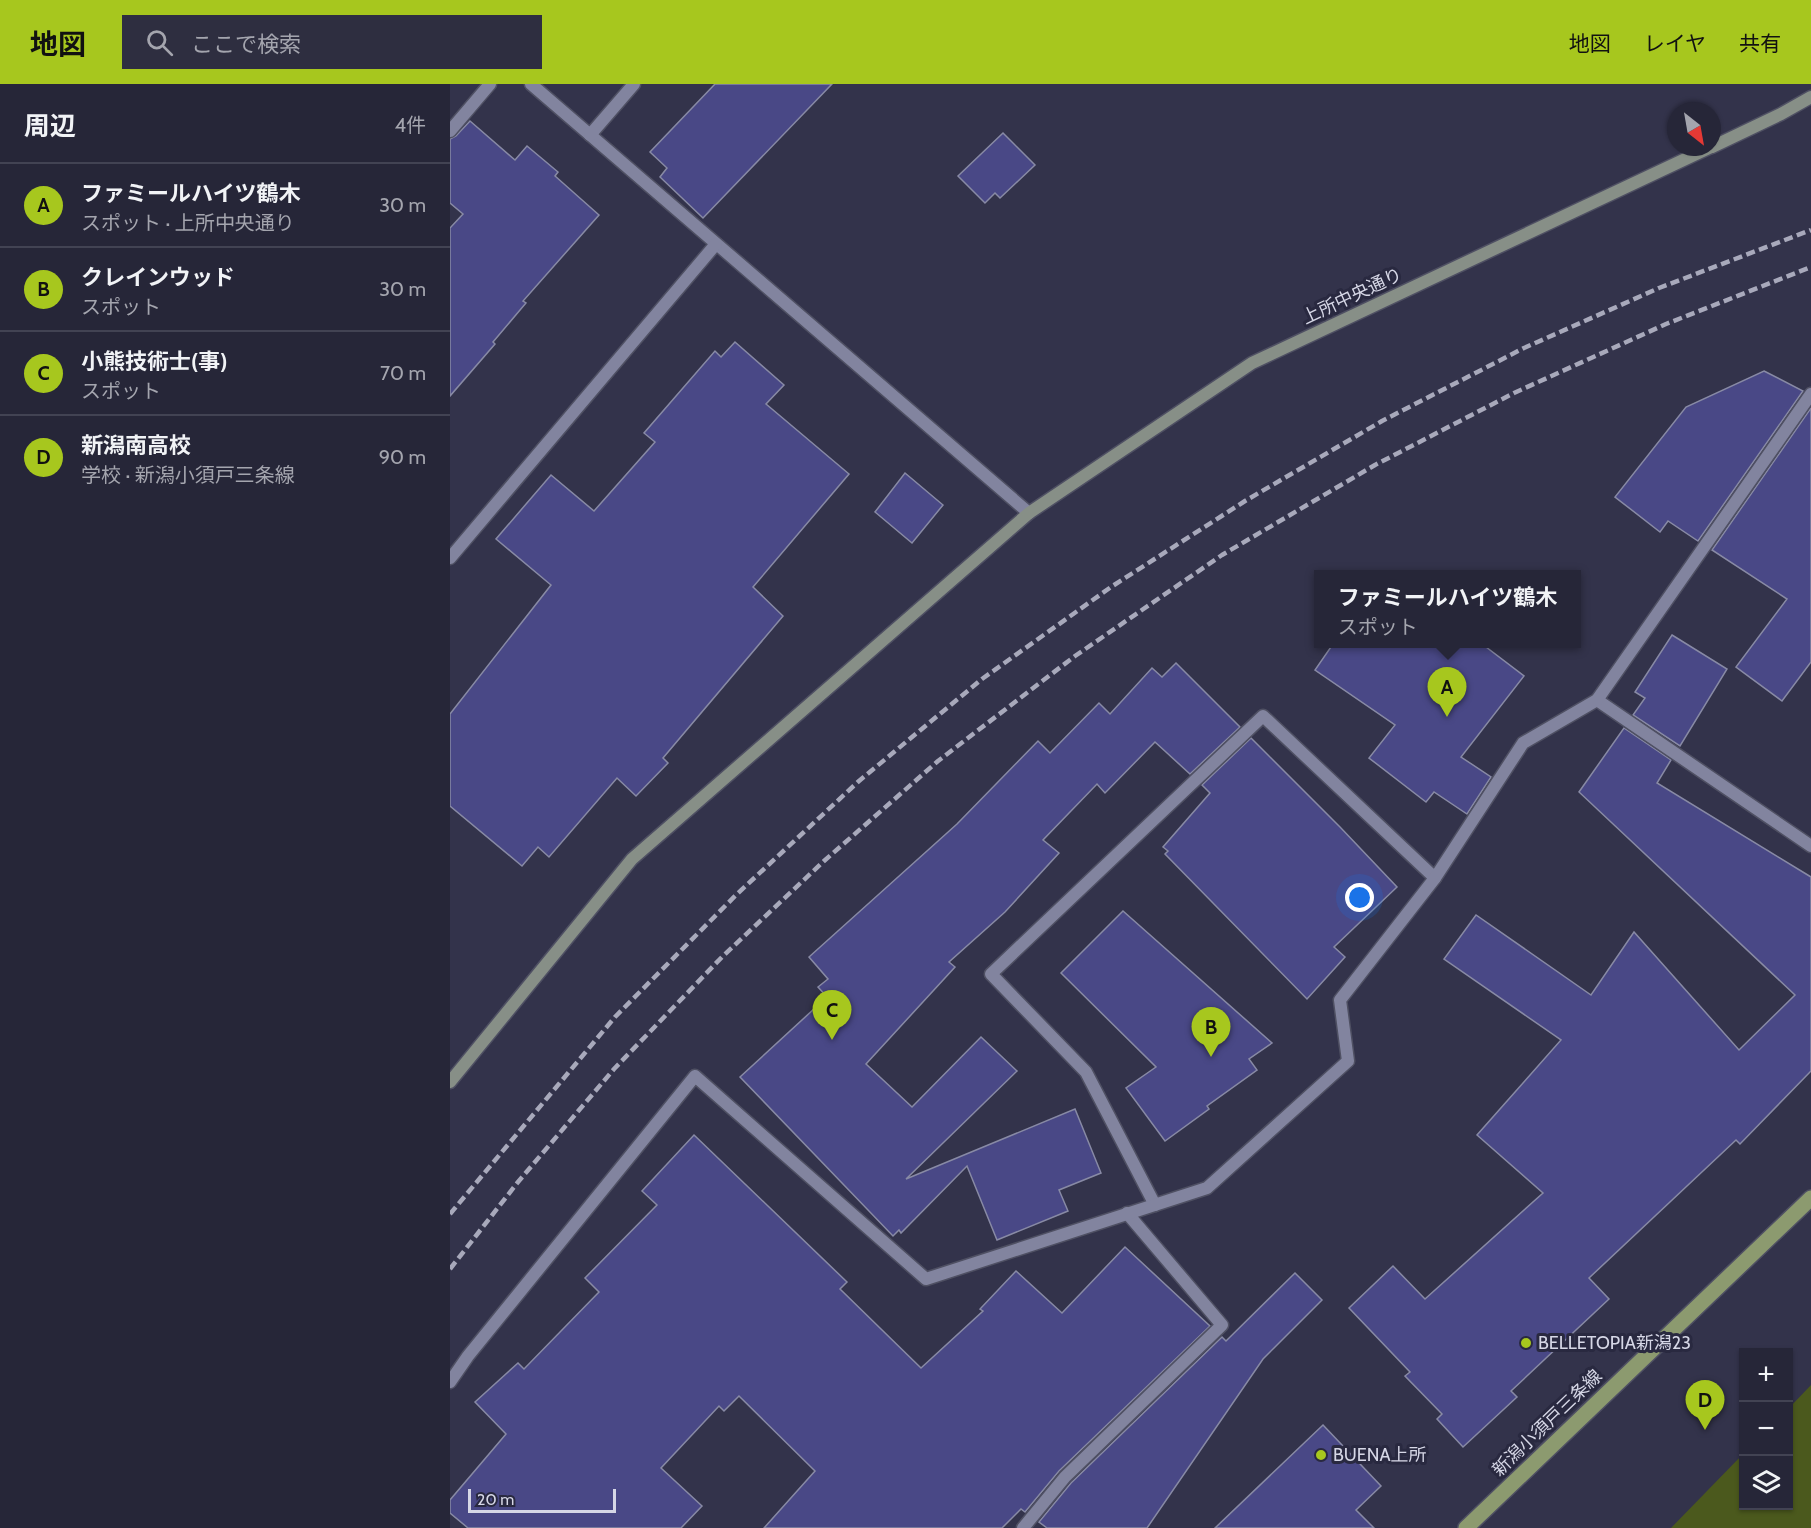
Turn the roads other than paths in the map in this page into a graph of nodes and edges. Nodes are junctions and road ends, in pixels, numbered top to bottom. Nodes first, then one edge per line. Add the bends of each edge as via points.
1 (490, 84) edge
2 (531, 84) edge
3 (634, 84) edge
4 (1811, 97) edge
5 (450, 131) edge
6 (590, 135) junction
7 (1721, 143) edge
8 (1693, 156) edge
9 (717, 243) junction
10 (1811, 394) edge
11 (1029, 513) junction
12 (450, 558) edge
13 (1597, 700) junction
14 (1811, 846) edge
15 (1435, 878) junction
16 (450, 1082) edge
17 (1811, 1198) edge
18 (1155, 1205) junction
19 (1127, 1213) junction
20 (450, 1382) edge
21 (1023, 1528) edge
22 (1466, 1528) edge

1 - 5 street
2 - 6 street
3 - 6 street
4 - 7 street, 上所中央通り
6 - 9 street
8 - 11 street, 上所中央通り via 1252,363
9 - 11 street
9 - 12 street
10 - 13 street
11 - 16 street, 上所中央通り via 632,860
13 - 14 street
13 - 15 street via 1523,743
15 - 18 street via 1340,1000 1348,1061 1207,1188
15 - 18 street via 1263,716 991,974 1086,1072
17 - 22 main road, 新潟小須戸三条線
18 - 19 street
19 - 20 street via 927,1279 695,1076
19 - 21 street via 1222,1325 1065,1477

